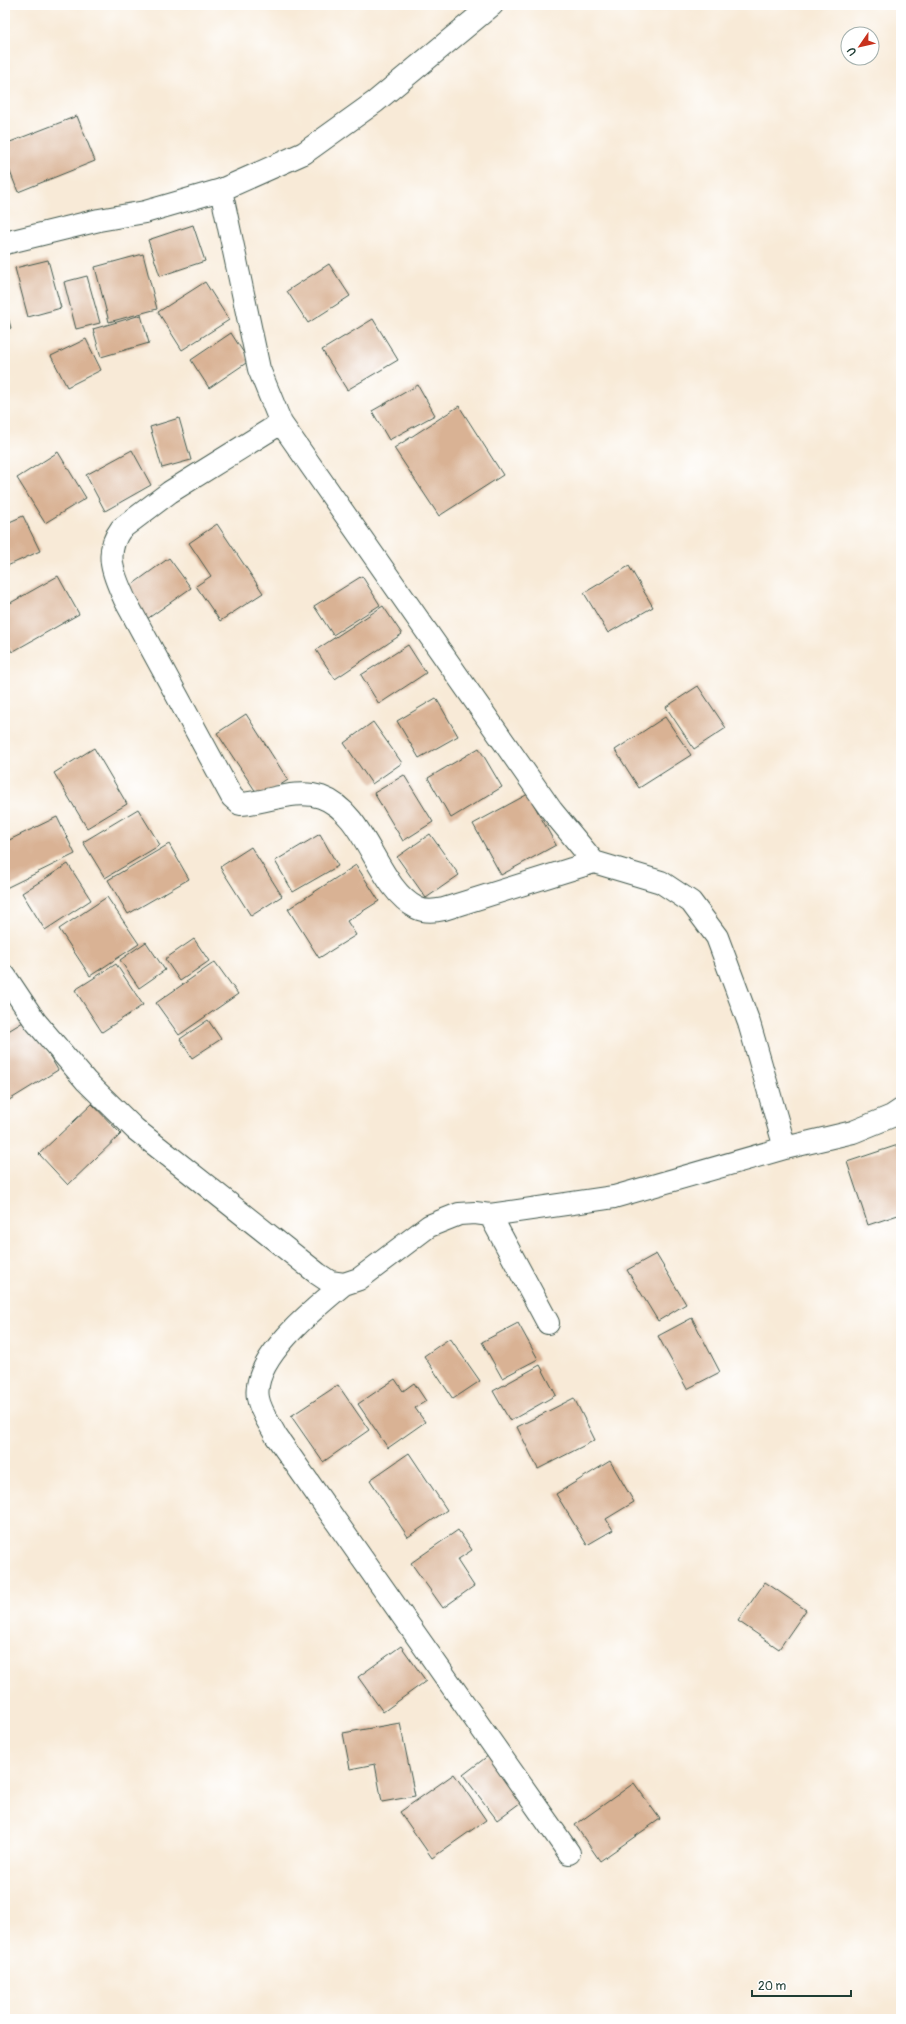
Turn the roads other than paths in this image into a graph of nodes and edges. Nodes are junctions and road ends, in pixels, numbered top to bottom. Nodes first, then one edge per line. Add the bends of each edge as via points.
1 (492, 5) edge
2 (221, 190) junction
3 (5, 243) edge
4 (281, 423) junction
5 (594, 862) junction
6 (5, 976) edge
7 (901, 1110) edge
8 (785, 1148) junction
9 (490, 1215) junction
10 (344, 1284) junction
11 (548, 1323) dead end
12 (569, 1852) dead end

1 - 2 street via 375,102 304,153
2 - 3 street via 145,212 98,220
2 - 4 street via 259,369
4 - 5 street via 552,811
4 - 5 street via 170,492 121,529 115,536 111,552 112,570 125,600 232,797 240,804 283,796 311,794 323,798 349,819 396,890 418,909 444,909
5 - 8 street via 661,882 691,902 717,937 749,1023
6 - 10 street via 35,1021 86,1081 135,1129 318,1274 330,1282
7 - 8 street via 853,1132
8 - 9 street via 614,1197
9 - 10 street via 459,1214 430,1226 359,1279
9 - 11 street
10 - 12 street via 310,1312 263,1367 258,1380 258,1398 263,1412 276,1436

